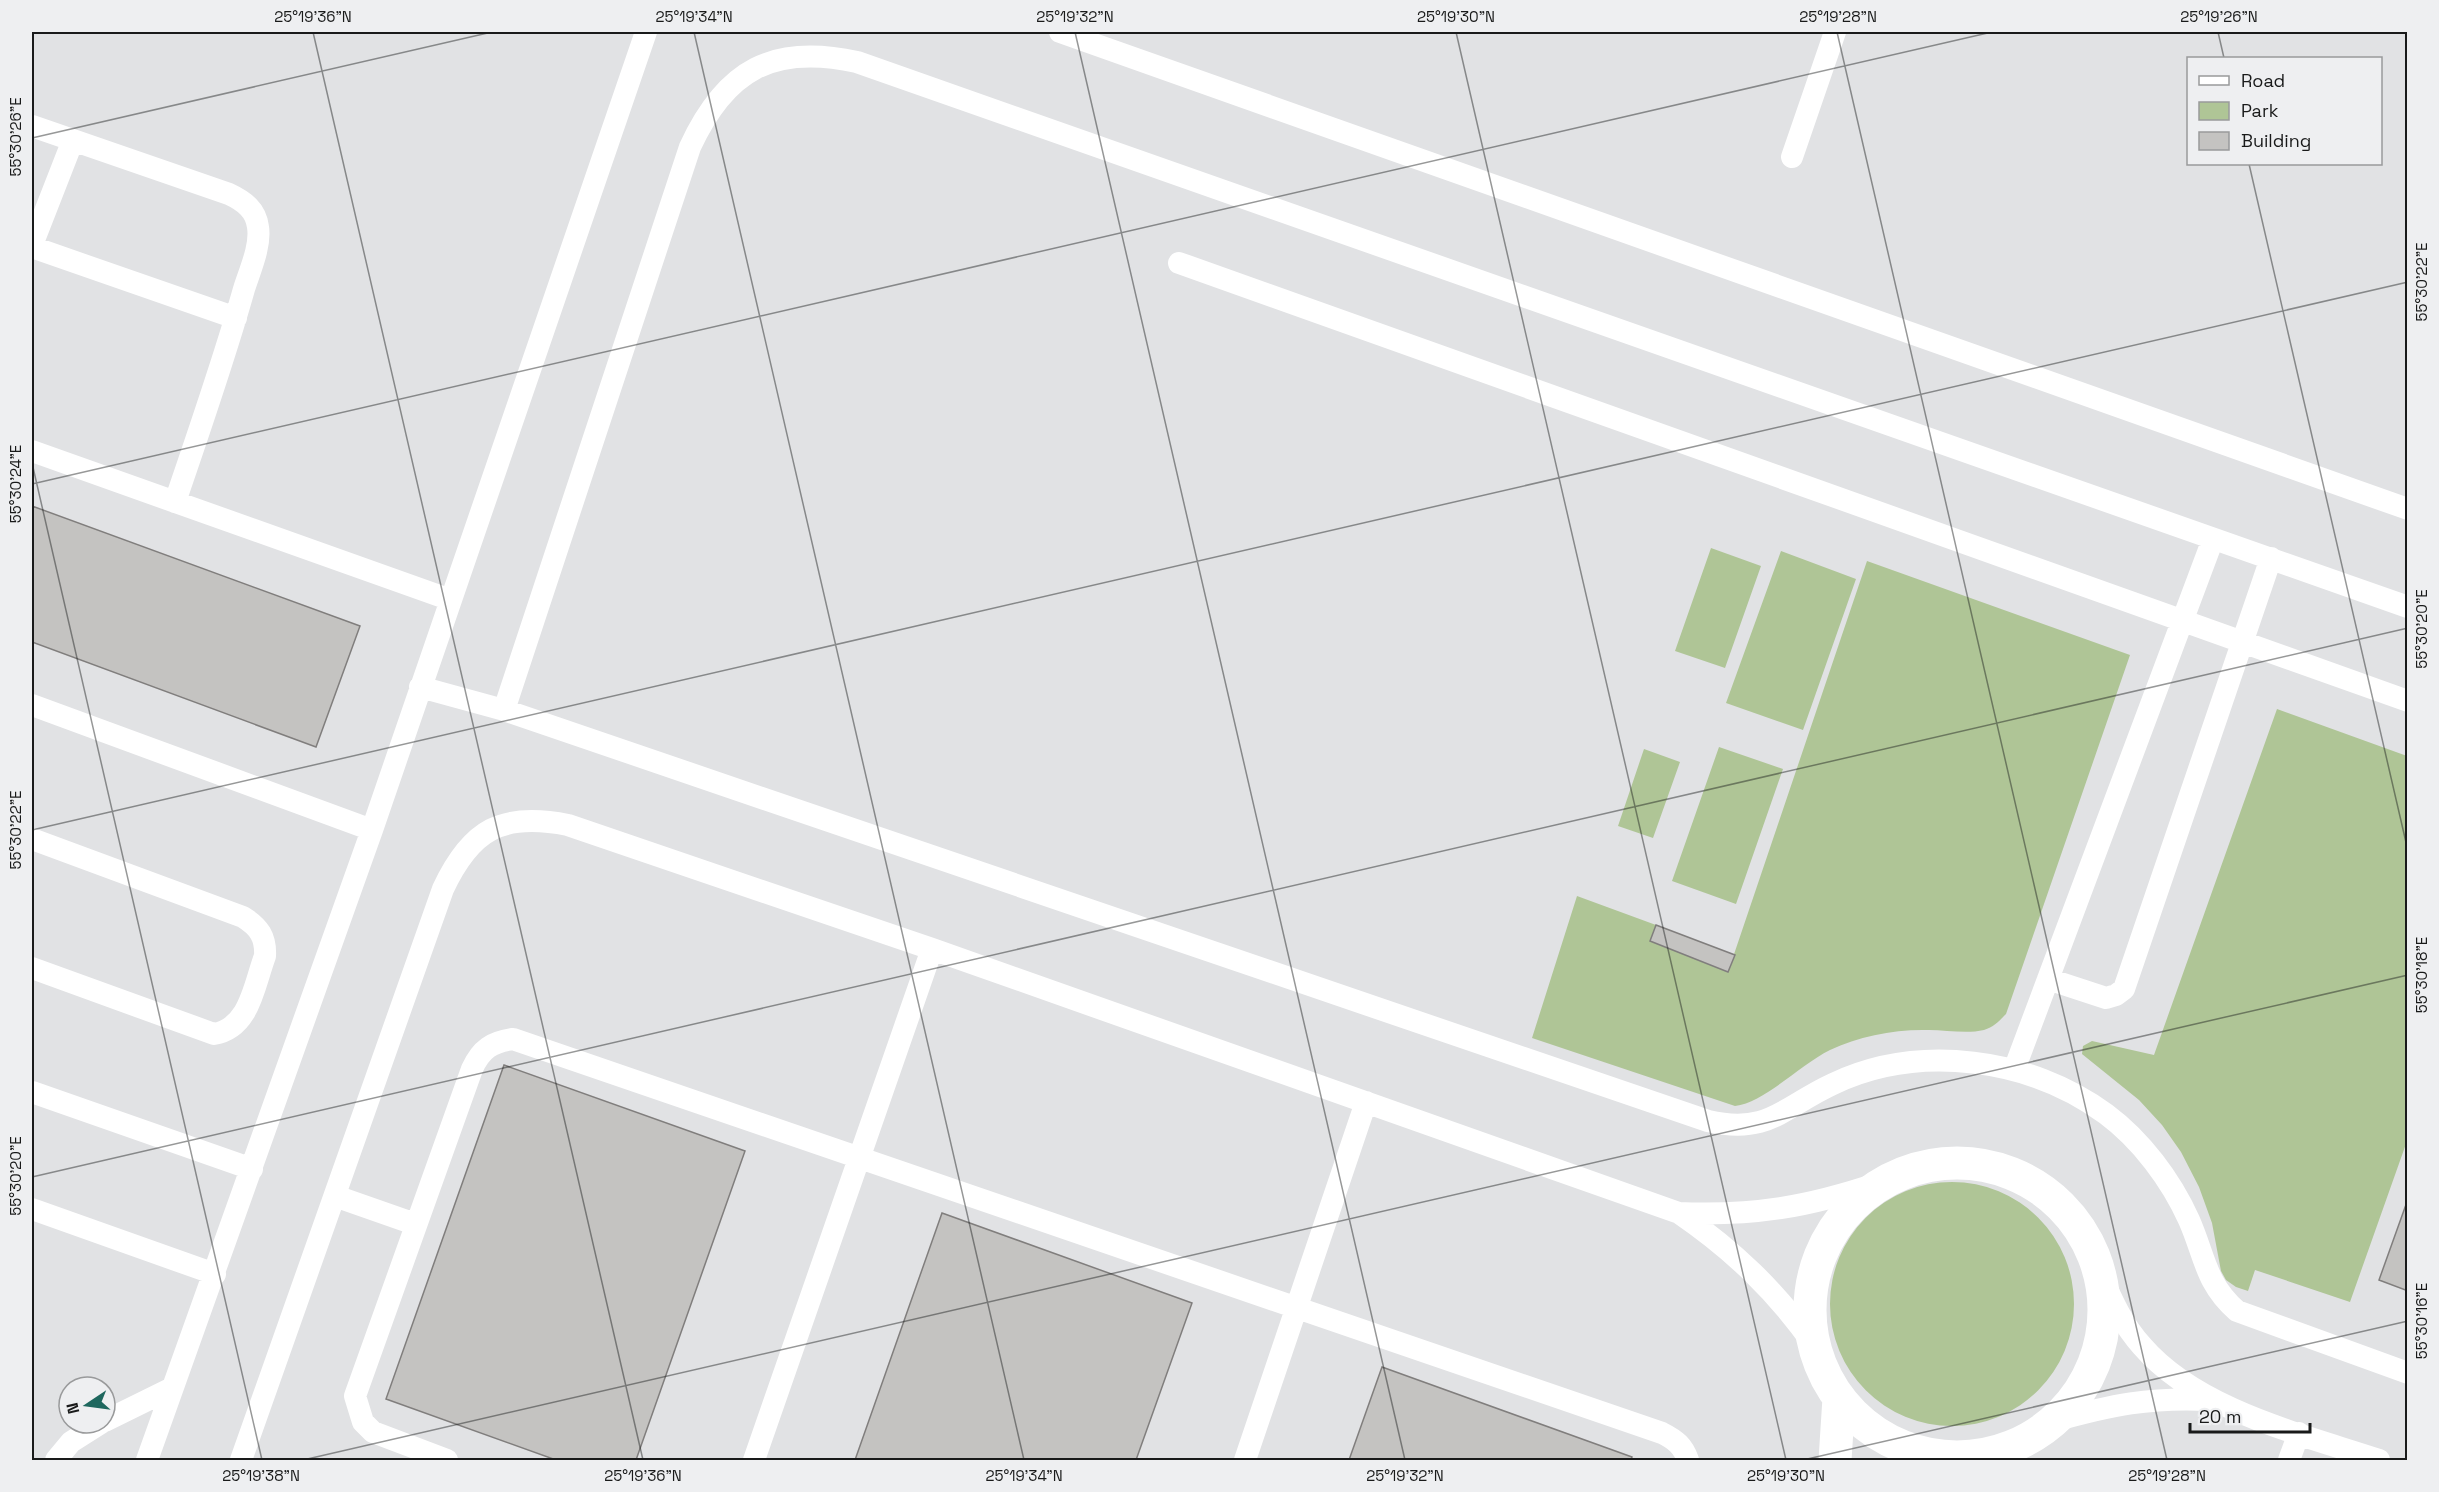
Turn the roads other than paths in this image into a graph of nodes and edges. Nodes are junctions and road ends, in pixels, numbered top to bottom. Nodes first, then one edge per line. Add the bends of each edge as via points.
1 (646, 32) edge
2 (1060, 32) edge
3 (1835, 32) edge
4 (32, 126) edge
5 (73, 140) junction
6 (1792, 157) dead end
7 (32, 246) edge
8 (1179, 263) dead end
9 (236, 318) junction
10 (32, 451) edge
11 (175, 502) junction
12 (2408, 509) edge
13 (2213, 539) junction
14 (2271, 558) junction
15 (451, 600) junction
16 (2408, 607) edge
17 (2182, 620) junction
18 (2243, 642) junction
19 (420, 687) junction
20 (2408, 701) edge
21 (32, 705) edge
22 (504, 710) junction
23 (372, 830) junction
24 (32, 839) edge
25 (932, 949) junction
26 (32, 968) edge
27 (2048, 979) junction
28 (2014, 1070) junction
29 (32, 1092) edge
30 (1366, 1102) junction
31 (861, 1157) junction
32 (252, 1169) junction
33 (1879, 1183) junction
34 (335, 1196) junction
35 (32, 1209) edge
36 (1679, 1213) junction
37 (415, 1224) junction
38 (2099, 1271) junction
39 (215, 1274) junction
40 (1297, 1307) junction
41 (1814, 1346) junction
42 (2408, 1373) edge
43 (172, 1388) junction
44 (1839, 1398) junction
45 (2210, 1400) junction
46 (117, 1415) edge
47 (2054, 1422) junction
48 (2299, 1433) junction
49 (82, 1435) edge
50 (1984, 1457) edge
51 (56, 1461) edge
52 (147, 1461) edge
53 (241, 1461) edge
54 (447, 1461) edge
55 (754, 1461) edge
56 (1245, 1461) edge
57 (1688, 1461) edge
58 (1835, 1461) edge
59 (2289, 1461) edge
60 (2379, 1461) edge

1 - 15 lane
2 - 12 lane
3 - 6 lane
4 - 5 lane
5 - 7 lane
5 - 9 lane via 230,194 248,206 258,225 258,239
7 - 9 lane
8 - 17 lane
9 - 11 lane
10 - 11 lane
11 - 15 lane
13 - 14 lane
13 - 17 lane
13 - 22 lane via 857,62 823,55 788,57 756,68 728,87 705,115 690,147
14 - 16 lane
14 - 18 lane
15 - 19 lane
17 - 18 lane
17 - 27 lane
18 - 20 lane
18 - 27 lane via 2124,989 2106,998
19 - 22 lane
19 - 23 lane
21 - 23 lane
22 - 28 lane via 1708,1121 1740,1125 1772,1119 1833,1083 1880,1068 1928,1060
23 - 32 lane
24 - 26 lane via 243,917 255,924 265,946 244,1015 227,1032 214,1034
25 - 30 lane
25 - 31 lane
25 - 34 lane via 568,825 537,819 506,823 477,837 456,860
27 - 28 lane
28 - 42 lane via 2068,1090 2106,1114 2140,1145 2168,1180 2189,1220 2211,1282 2237,1311
29 - 32 lane
30 - 36 lane
30 - 40 lane
31 - 37 lane via 513,1039 487,1046 478,1056
31 - 40 lane
31 - 55 lane
32 - 39 lane
33 - 36 lane via 1780,1210 1729,1215
33 - 38 street via 1930,1164 1984,1164 2035,1184 2075,1221
33 - 41 street via 1850,1207 1828,1237 1814,1272 1810,1308
34 - 37 lane
34 - 53 lane
35 - 39 lane
36 - 41 lane via 1748,1265
37 - 54 lane via 358,1383 357,1410 373,1432
38 - 45 lane via 2116,1311 2142,1346 2174,1377
38 - 47 street via 2104,1311 2098,1353 2080,1390
39 - 43 lane
40 - 56 lane
40 - 57 lane via 1662,1433 1675,1439
41 - 44 street
43 - 46 lane
43 - 52 lane
44 - 50 street via 1868,1427 1905,1448 1946,1457
44 - 58 street
45 - 47 lane via 2132,1401
45 - 48 lane
47 - 50 street via 2022,1442
48 - 59 lane
48 - 60 lane
49 - 51 lane

